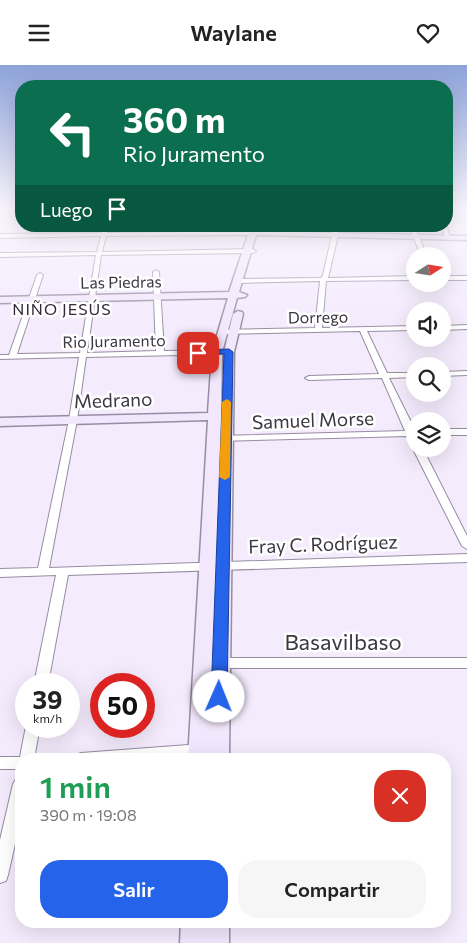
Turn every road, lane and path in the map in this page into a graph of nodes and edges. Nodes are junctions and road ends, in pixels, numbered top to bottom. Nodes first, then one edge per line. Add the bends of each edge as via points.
1 (100, 250) edge
2 (250, 250) joint
3 (331, 250) edge
4 (99, 253) junction
5 (0, 255) edge
6 (156, 272) dead end
7 (40, 275) dead end
8 (467, 277) edge
9 (406, 278) edge
10 (451, 278) edge
11 (323, 279) junction
12 (243, 280) junction
13 (238, 295) junction
14 (158, 296) junction
15 (93, 297) junction
16 (31, 299) junction
17 (0, 300) edge
18 (467, 327) edge
19 (451, 328) edge
20 (406, 329) edge
21 (363, 330) junction
22 (318, 331) junction
23 (227, 332) junction
24 (223, 352) junction
25 (160, 353) junction
26 (85, 355) junction
27 (0, 357) edge
28 (12, 357) junction
29 (467, 373) edge
30 (451, 374) edge
31 (384, 375) junction
32 (406, 375) edge
33 (309, 378) dead end
34 (220, 416) junction
35 (406, 419) edge
36 (73, 420) junction
37 (0, 422) edge
38 (451, 432) edge
39 (467, 432) edge
40 (406, 433) edge
41 (220, 439) junction
42 (422, 457) edge
43 (467, 546) edge
44 (467, 558) edge
45 (214, 565) junction
46 (63, 571) junction
47 (43, 572) junction
48 (0, 573) edge
49 (220, 663) junction
50 (467, 663) edge
51 (43, 673) edge
52 (31, 738) edge
53 (28, 753) edge
54 (199, 753) edge
55 (218, 753) edge
56 (0, 763) edge
57 (15, 763) edge
58 (15, 811) edge
59 (0, 875) edge
60 (194, 928) edge
61 (216, 928) edge
62 (193, 943) edge
63 (216, 943) edge

1 - 4 street
2 - 4 street
2 - 12 main road
3 - 11 street
4 - 5 street
4 - 15 street
6 - 14 street
7 - 16 street
8 - 10 street
9 - 11 street
11 - 12 street
11 - 22 street
12 - 13 main road
13 - 14 main road, Las Piedras
13 - 23 main road
14 - 15 main road, Las Piedras
14 - 25 street
15 - 16 main road, Las Piedras
15 - 26 street
16 - 17 main road, Las Piedras
16 - 28 street
18 - 19 street
20 - 21 street, Dorrego
21 - 22 street, Dorrego
21 - 31 street
22 - 23 street, Dorrego
23 - 24 main road
24 - 25 street, Rio Juramento
24 - 34 main road
25 - 26 street, Rio Juramento
26 - 28 street, Rio Juramento
26 - 36 street
27 - 28 street, Rio Juramento
29 - 30 street
31 - 32 street
31 - 33 street
31 - 35 street
34 - 36 main road, Medrano
34 - 41 main road
36 - 37 main road, Medrano
36 - 47 street
38 - 39 street
40 - 41 street, Samuel Morse
41 - 45 main road
42 - 43 street
44 - 45 street, Fray C. Rodríguez
45 - 46 street, Fray C. Rodríguez
45 - 49 main road
45 - 54 main road
46 - 47 street, Fray C. Rodríguez
46 - 51 street
47 - 48 street, Fray C. Rodríguez
49 - 50 street, Basavilbaso
49 - 55 main road
52 - 53 street
56 - 57 street
58 - 59 street
60 - 62 main road
61 - 63 main road

